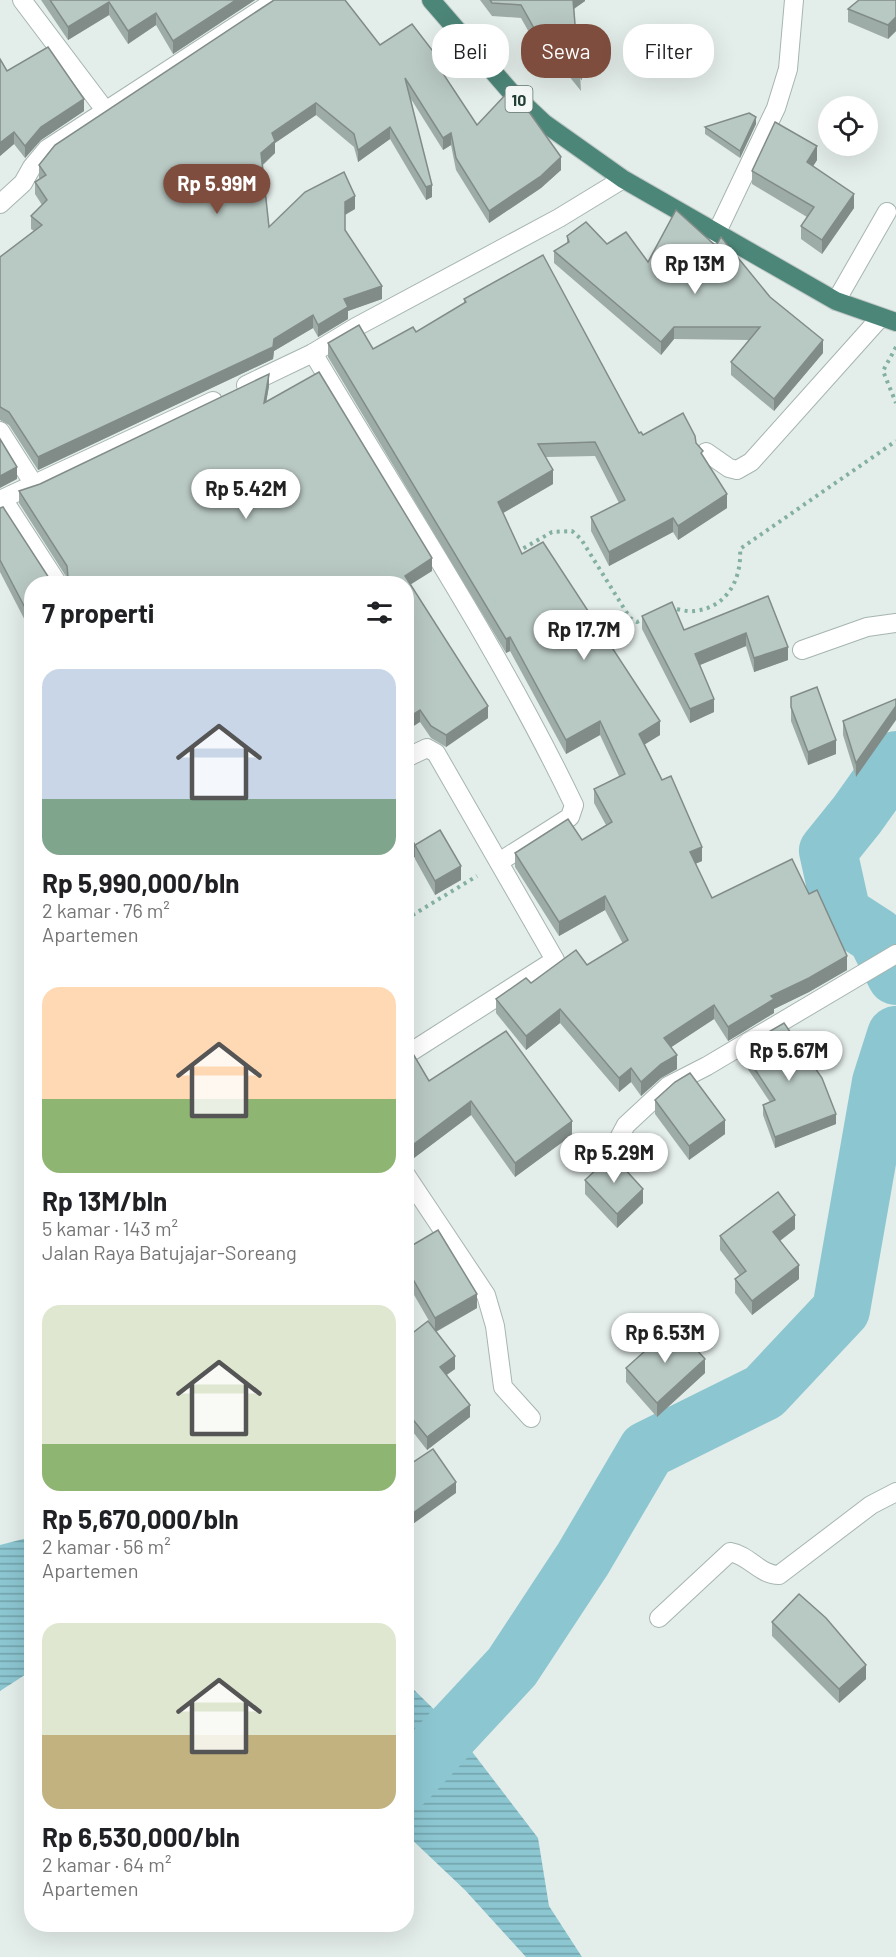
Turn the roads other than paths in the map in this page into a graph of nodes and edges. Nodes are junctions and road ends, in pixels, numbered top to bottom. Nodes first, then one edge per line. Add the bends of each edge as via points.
1 (22, 0) edge
2 (276, 0) edge
3 (431, 0) edge
4 (794, 0) edge
5 (105, 110) junction
6 (623, 179) junction
7 (0, 204) edge
8 (887, 212) dead end
9 (716, 234) junction
10 (836, 301) junction
11 (888, 320) edge
12 (313, 353) junction
13 (0, 431) edge
14 (706, 452) dead end
15 (35, 486) junction
16 (1, 500) edge
17 (53, 576) edge
18 (896, 623) edge
19 (802, 650) dead end
20 (414, 754) edge
21 (499, 862) junction
22 (896, 954) edge
23 (414, 1050) edge
24 (611, 1153) edge
25 (414, 1187) edge
26 (531, 1418) dead end
27 (896, 1492) edge
28 (659, 1618) dead end

1 - 5 street
2 - 5 street
3 - 6 highway, 10 via 510,91 544,123
4 - 9 street via 788,69 776,108
5 - 7 street via 47,149 23,183
6 - 9 highway, 10
6 - 12 street
8 - 10 street
9 - 10 highway, 10
10 - 11 highway, 10
11 - 14 street via 751,462 737,470
12 - 15 street
12 - 21 street via 456,587 547,748 574,806 570,817
13 - 15 street
15 - 16 street
16 - 17 street
18 - 19 street via 867,627
20 - 21 street via 427,748 436,753
21 - 23 street via 555,958 554,963
22 - 24 street via 668,1086 626,1125
25 - 26 street via 486,1296 495,1326 503,1387
27 - 28 street via 871,1505 779,1575 766,1573 751,1560 730,1552

